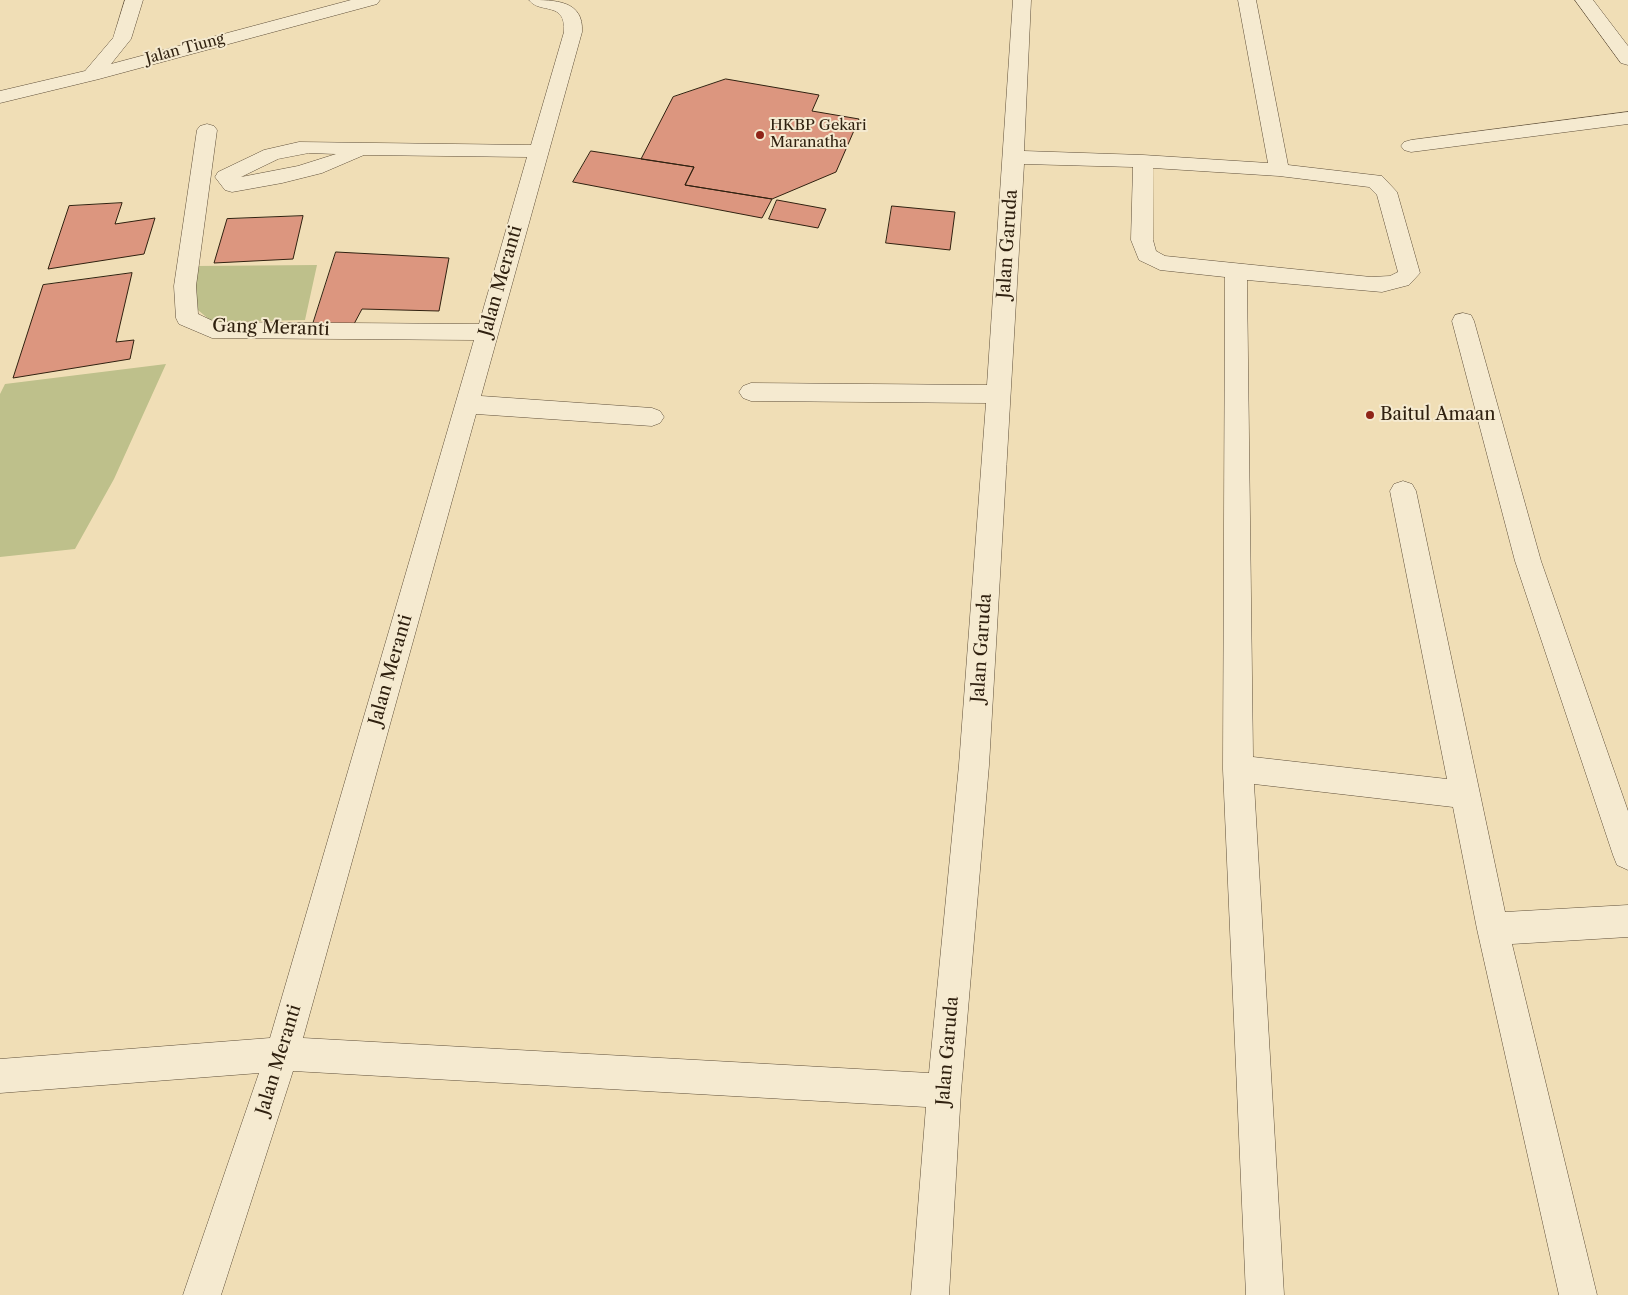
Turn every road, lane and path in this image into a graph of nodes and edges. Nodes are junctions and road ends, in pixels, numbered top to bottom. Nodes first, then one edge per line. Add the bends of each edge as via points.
1 (134, 0) edge
2 (370, 0) edge
3 (538, 0) edge
4 (1022, 0) edge
5 (1247, 0) edge
6 (1584, 0) edge
7 (571, 5) edge
8 (1628, 59) edge
9 (92, 75) junction
10 (0, 97) edge
11 (1628, 118) edge
12 (1411, 146) dead end
13 (538, 151) junction
14 (1014, 157) junction
15 (1143, 161) junction
16 (1279, 170) junction
17 (1236, 272) junction
18 (1463, 321) dead end
19 (486, 332) junction
20 (751, 392) dead end
21 (998, 394) junction
22 (466, 404) junction
23 (652, 417) dead end
24 (1403, 491) dead end
25 (1238, 769) junction
26 (1466, 795) junction
27 (1628, 855) edge
28 (1628, 921) edge
29 (1493, 929) junction
30 (282, 1054) junction
31 (0, 1076) edge
32 (944, 1091) junction
33 (202, 1295) edge
34 (930, 1295) edge
35 (1265, 1295) edge
36 (1578, 1295) edge

1 - 9 street via 122,39
2 - 9 street, Jalan Tiung
3 - 7 street
4 - 14 street, Jalan Garuda
5 - 16 street
6 - 8 street
7 - 13 street, Jalan Meranti via 573,32
9 - 10 street, Jalan Tiung
11 - 12 street
13 - 19 street, Jalan Meranti
13 - 19 street, Gang Meranti via 361,149 343,159 268,180 232,185 224,177 215,132 185,286 187,318 212,330
14 - 15 street
14 - 21 street, Jalan Garuda
15 - 16 street
15 - 17 street via 1142,240 1148,255 1160,263
16 - 17 street via 1365,178 1381,185 1387,192 1409,273 1401,281 1383,285
17 - 25 street
18 - 27 street via 1528,561
19 - 22 street, Jalan Meranti
20 - 21 street
21 - 32 street, Jalan Garuda via 974,765
22 - 23 street
22 - 30 street, Jalan Meranti
24 - 26 street
25 - 26 street
25 - 35 street
26 - 29 street
28 - 29 street
29 - 36 street
30 - 31 street
30 - 32 street
30 - 33 street, Jalan Meranti
32 - 34 street, Jalan Garuda

